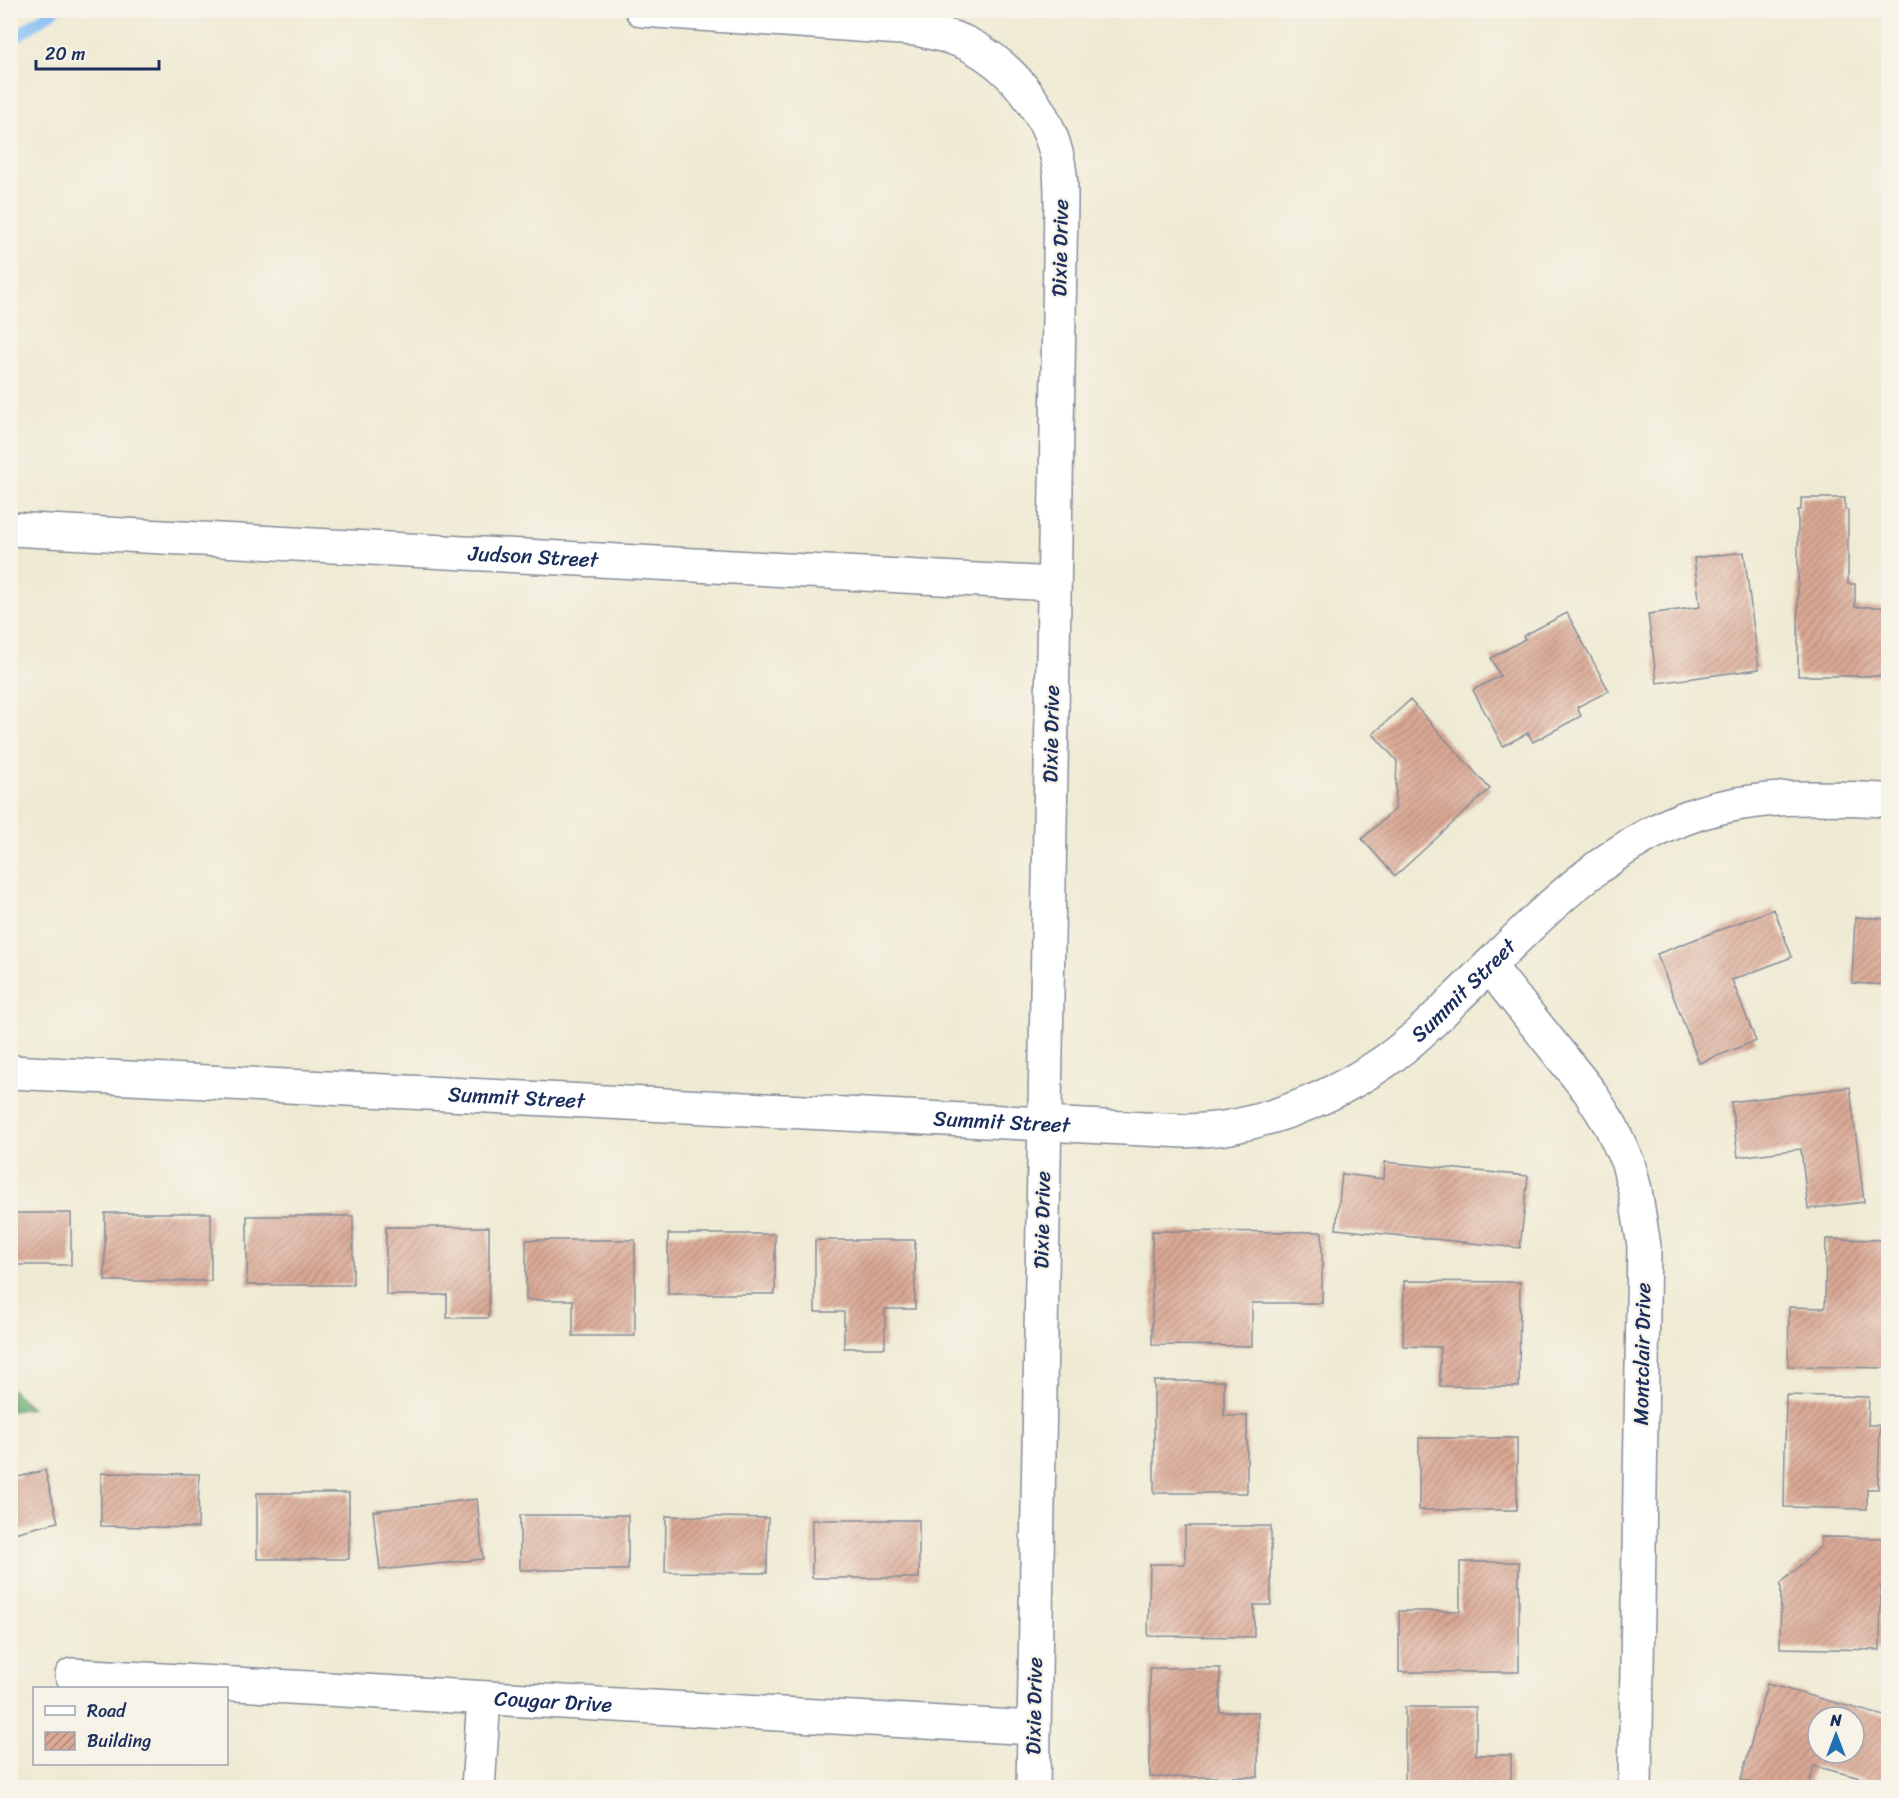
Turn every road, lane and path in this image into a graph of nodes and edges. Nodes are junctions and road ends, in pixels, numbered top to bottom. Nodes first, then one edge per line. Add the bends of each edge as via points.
1 (642, 10) edge
2 (10, 529) edge
3 (1054, 584) junction
4 (1888, 800) edge
5 (1489, 966) junction
6 (10, 1072) edge
7 (1044, 1124) junction
8 (72, 1675) dead end
9 (484, 1698) junction
10 (1034, 1728) junction
11 (478, 1788) edge
12 (1033, 1788) edge
13 (1635, 1788) edge

1 - 3 street, Dixie Drive via 916,28 968,44 1005,70 1030,98 1048,130 1060,174
2 - 3 street, Judson Street
3 - 7 street, Dixie Drive
4 - 5 street, Summit Street via 1788,797 1743,802 1699,813 1655,831 1577,883
5 - 7 street, Summit Street via 1386,1061 1349,1084 1270,1118 1185,1131
5 - 13 street, Montclair Drive via 1589,1091 1611,1126 1628,1163 1641,1218 1644,1246
6 - 7 street, Summit Street
7 - 10 street, Dixie Drive
8 - 9 street, Cougar Drive
9 - 10 street, Cougar Drive
9 - 11 street
10 - 12 street, Dixie Drive

